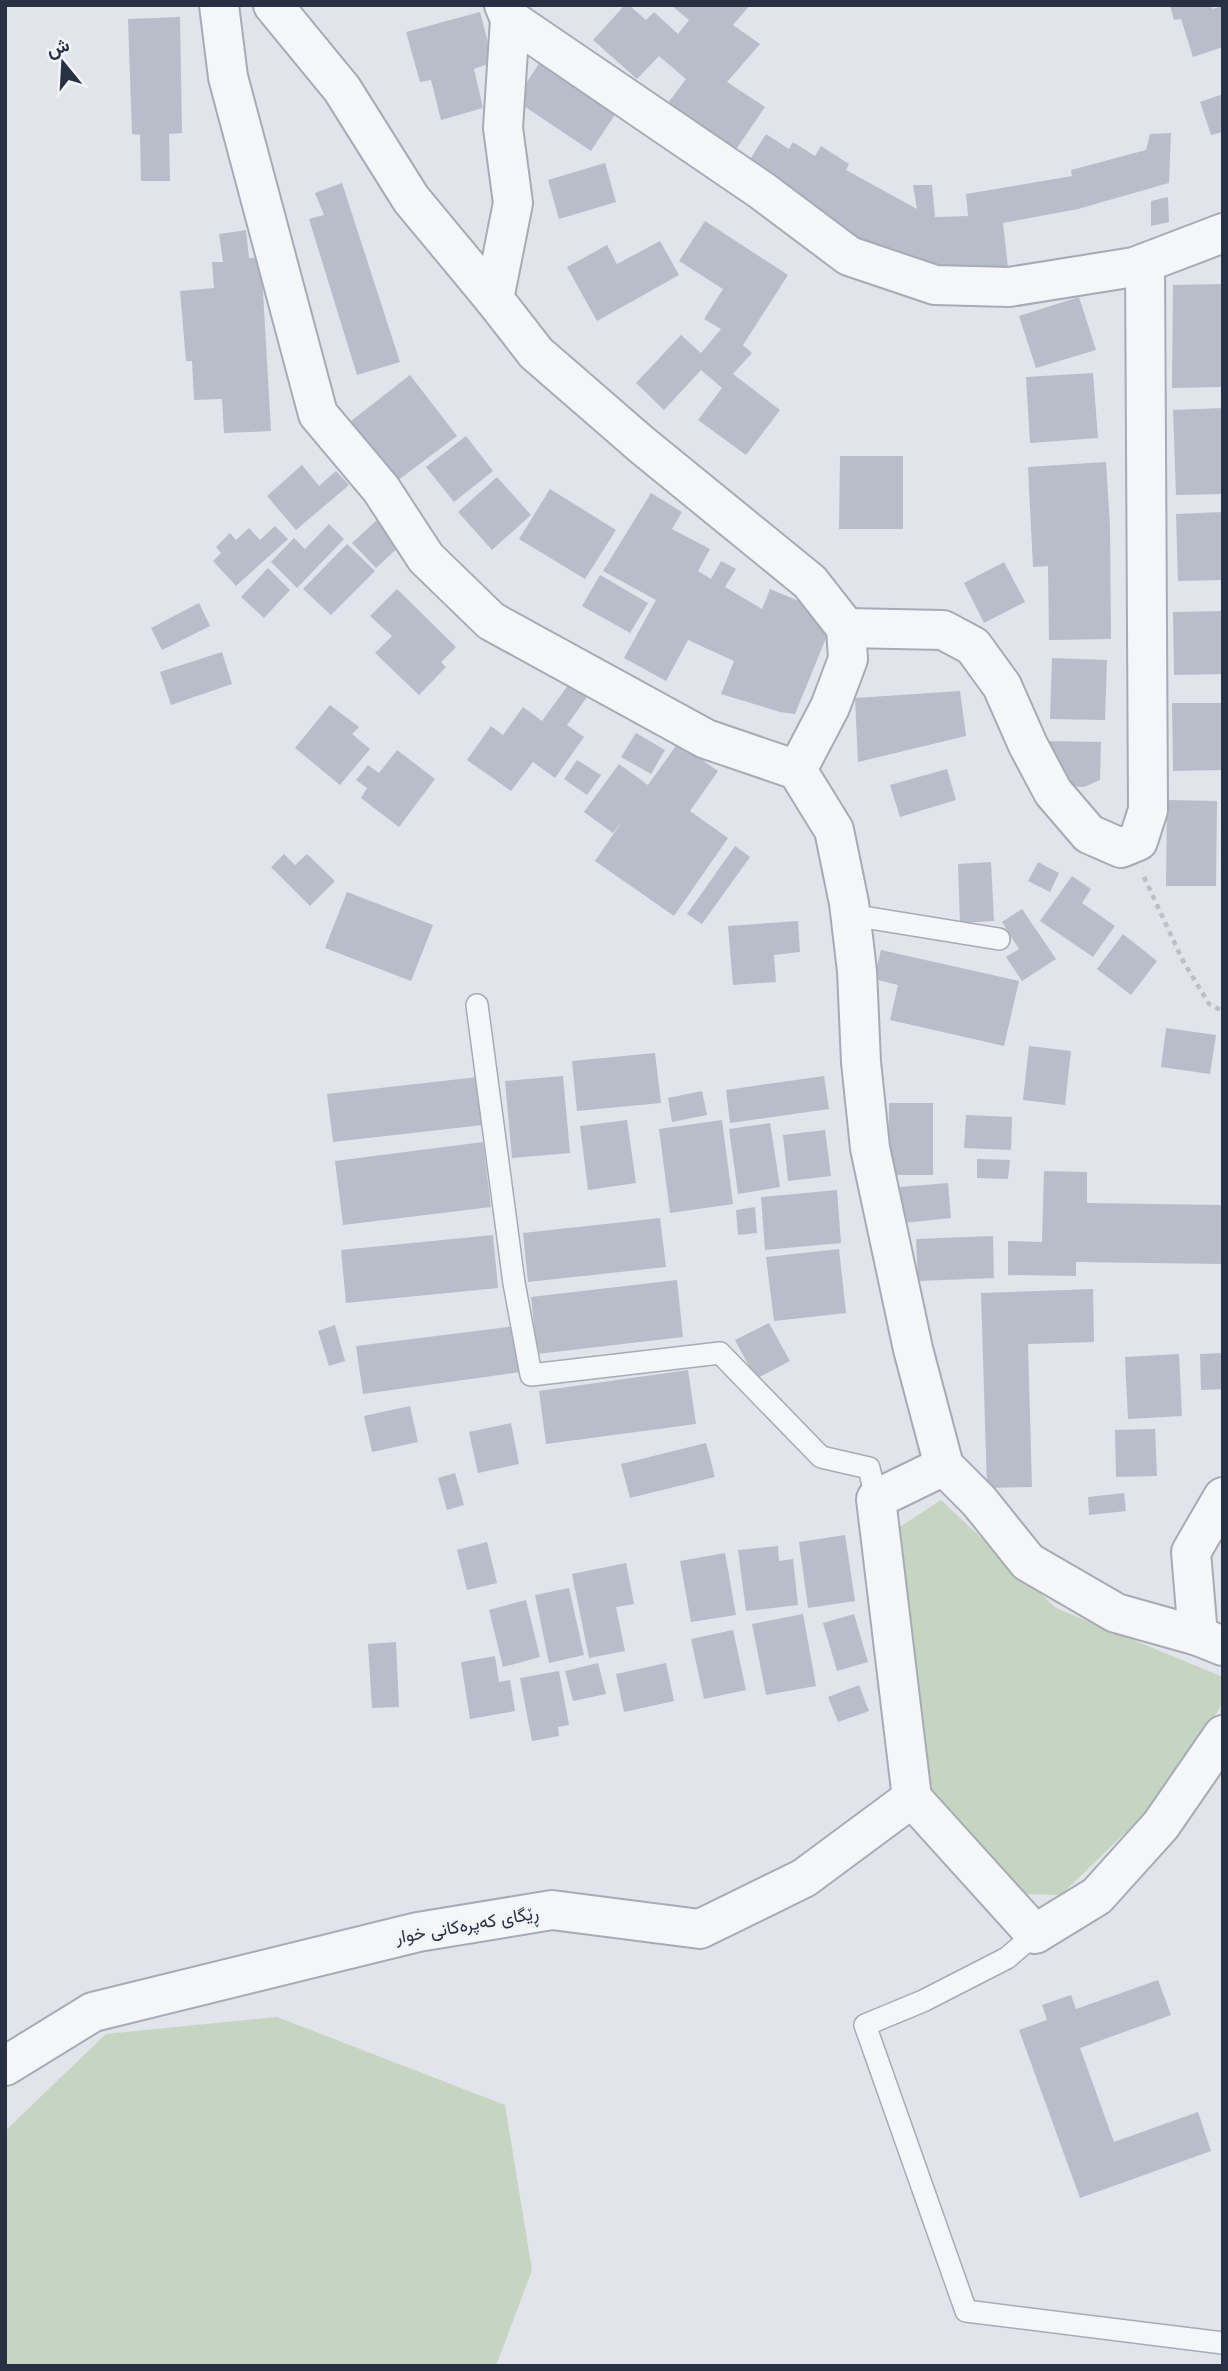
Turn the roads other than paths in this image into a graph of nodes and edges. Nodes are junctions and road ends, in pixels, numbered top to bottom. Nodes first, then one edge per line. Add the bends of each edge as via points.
1 (219, 5) edge
2 (273, 5) edge
3 (507, 12) edge
4 (1223, 233) edge
5 (1145, 263) junction
6 (494, 299) junction
7 (846, 628) junction
8 (797, 770) junction
9 (850, 915) junction
10 (999, 939) dead end
11 (477, 1005) dead end
12 (944, 1466) junction
13 (1223, 1497) edge
14 (876, 1499) junction
15 (1210, 1641) edge
16 (1223, 1735) edge
17 (912, 1798) junction
18 (1035, 1934) junction
19 (5, 2066) edge
20 (1223, 2343) edge

1 - 8 street via 228,77 318,414 381,489 426,558 491,621 706,739
2 - 6 street via 342,89 411,199
3 - 5 street via 849,256 935,285 1009,287
3 - 6 street via 503,128 513,203
4 - 5 street
5 - 7 street via 1148,810 1138,841 1121,848 1088,834 1054,792 1002,686 973,646 943,630
6 - 7 street via 536,354 810,582
7 - 8 street via 848,659 830,707
8 - 9 street via 834,830
9 - 10 lane
9 - 12 street via 870,1148 913,1349
11 - 14 lane via 514,1283 531,1375 720,1353 821,1457 869,1468
12 - 14 street
12 - 15 street via 1028,1562 1116,1613
13 - 15 street via 1191,1552
14 - 17 street
16 - 18 street via 1161,1825 1097,1896
17 - 18 street
17 - 19 street, ڕێگای کەپرەکانی خوار via 804,1878 700,1930 552,1910 418,1932 93,2012
18 - 20 lane via 1007,1958 865,2025 966,2311

